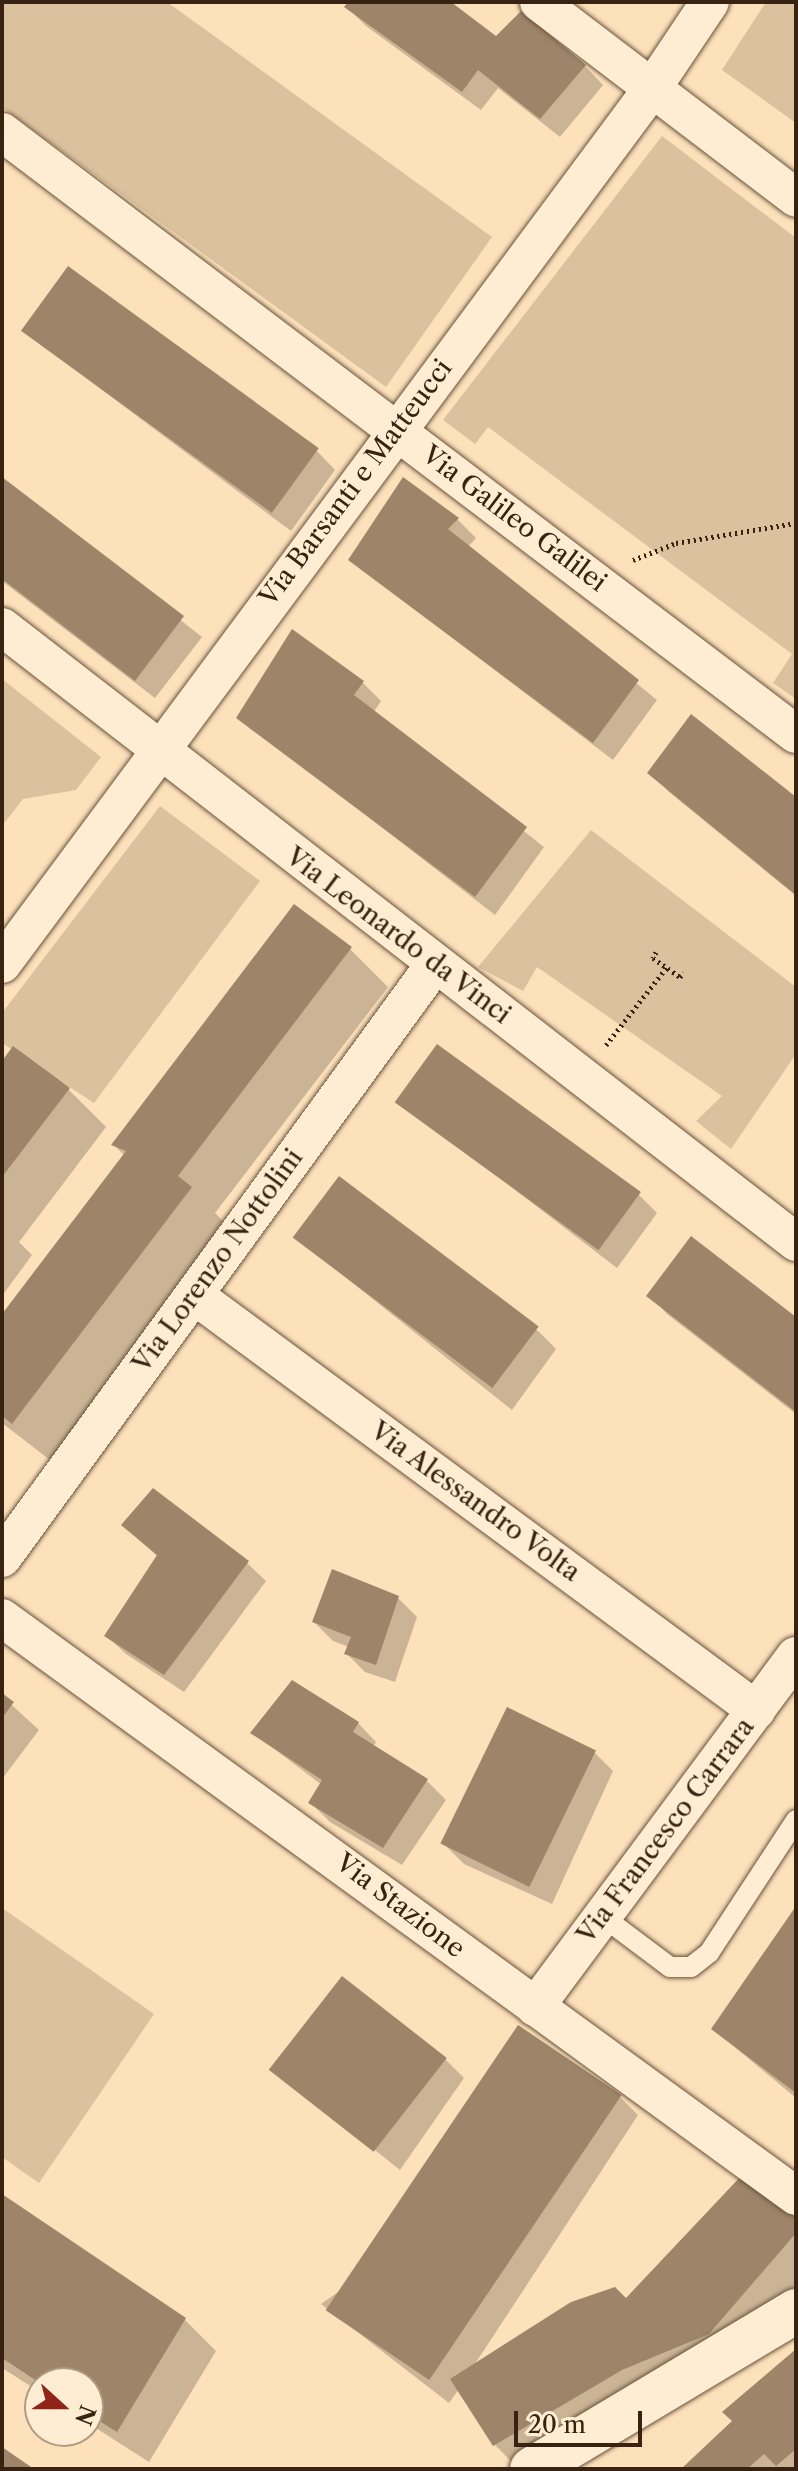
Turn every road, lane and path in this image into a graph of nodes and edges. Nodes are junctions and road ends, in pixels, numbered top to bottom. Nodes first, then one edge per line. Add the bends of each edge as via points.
1 (539, 2) edge
2 (710, 2) edge
3 (651, 90) junction
4 (2, 132) edge
5 (796, 198) edge
6 (395, 430) junction
7 (796, 523) edge
8 (591, 576) junction
9 (2, 627) edge
10 (796, 734) edge
11 (157, 752) junction
12 (656, 952) dead end
13 (2, 964) edge
14 (435, 964) junction
15 (667, 967) junction
16 (684, 972) dead end
17 (621, 1026) dead end
18 (796, 1242) edge
19 (194, 1295) junction
20 (2, 1558) edge
21 (2, 1618) edge
22 (796, 1656) edge
23 (756, 1710) junction
24 (796, 1820) edge
25 (602, 1916) junction
26 (535, 2007) junction
27 (796, 2196) edge
28 (796, 2311) edge
29 (532, 2469) edge

1 - 3 street
2 - 3 street, Via Barsanti e Matteucci
3 - 5 street
3 - 6 street, Via Barsanti e Matteucci
4 - 6 street, Via Galileo Galilei
6 - 8 street, Via Galileo Galilei
6 - 11 street, Via Barsanti e Matteucci
7 - 8 path via 676,543
8 - 10 street, Via Galileo Galilei
9 - 11 street, Via Leonardo da Vinci
11 - 13 street, Via Barsanti e Matteucci
11 - 14 street, Via Leonardo da Vinci
12 - 15 path via 653,958
14 - 18 street, Via Leonardo da Vinci
14 - 19 street, Via Lorenzo Nottolini
15 - 16 path via 680,977
15 - 17 path
19 - 20 street, Via Lorenzo Nottolini
19 - 23 street, Via Alessandro Volta
21 - 26 street, Via Stazione
22 - 23 street, Via Francesco Carrara
23 - 25 street, Via Francesco Carrara
24 - 25 lane via 709,1953 691,1967 670,1967
25 - 26 street, Via Francesco Carrara
26 - 27 street, Via Stazione
28 - 29 street

